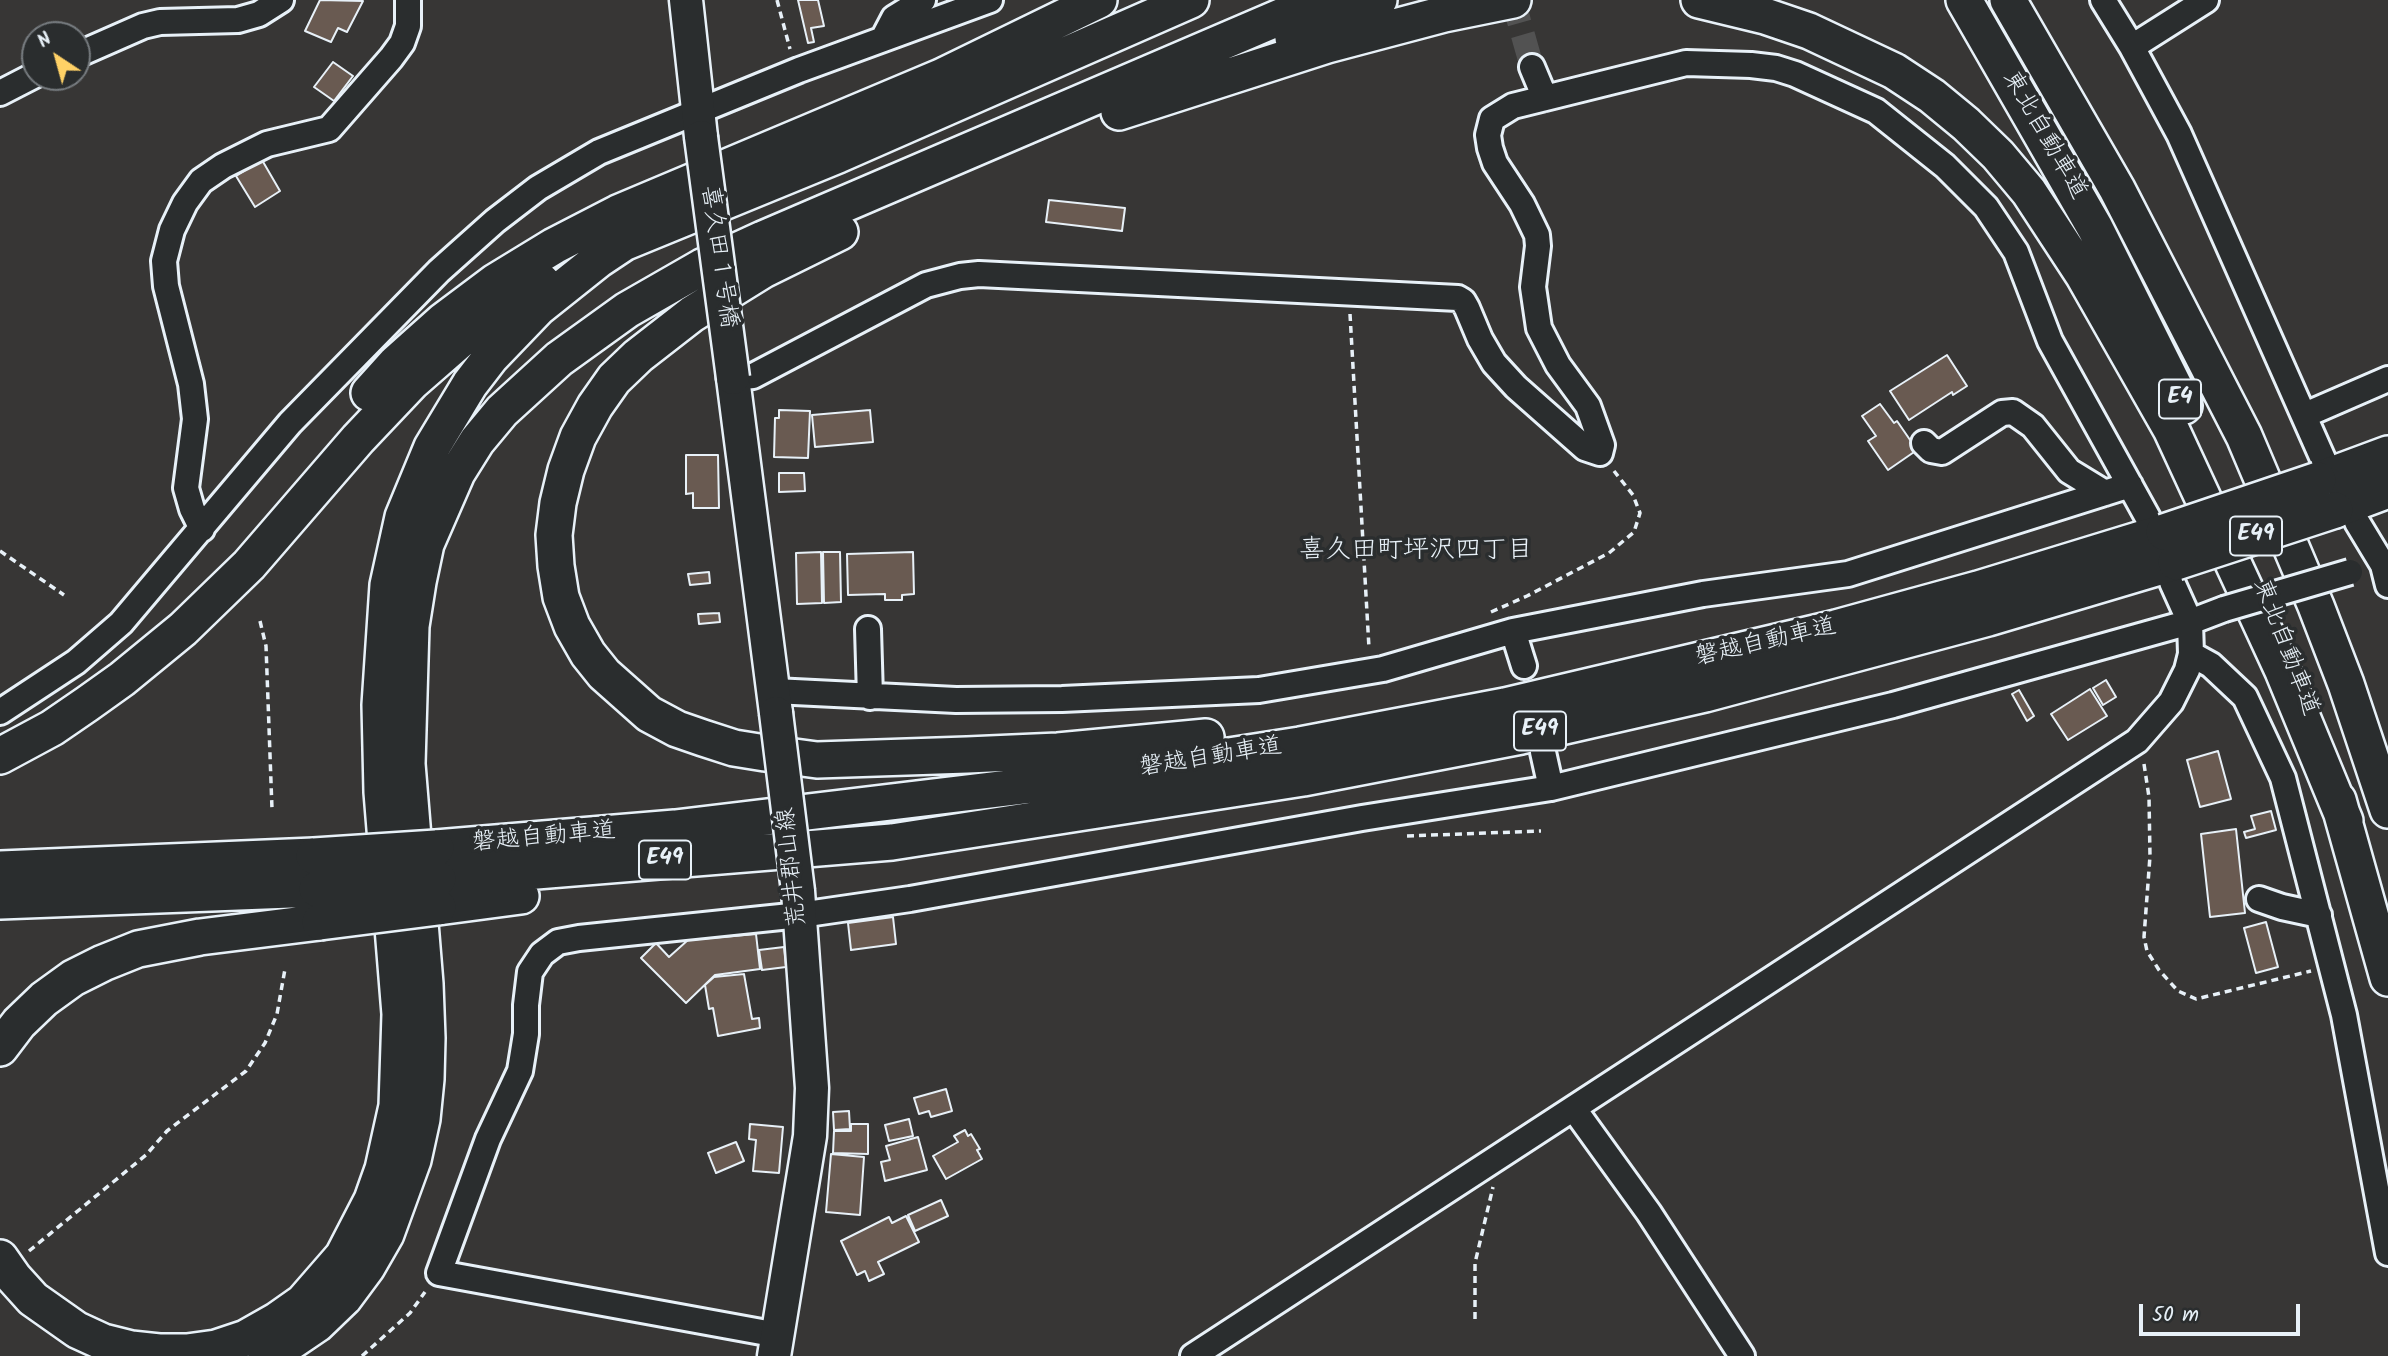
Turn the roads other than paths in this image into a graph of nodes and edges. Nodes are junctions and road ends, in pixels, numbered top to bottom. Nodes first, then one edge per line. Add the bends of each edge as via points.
1 (281, 0) edge
2 (408, 0) edge
3 (686, 0) edge
4 (922, 0) edge
5 (990, 0) edge
6 (1100, 0) edge
7 (1152, 0) edge
8 (1191, 0) edge
9 (1320, 0) edge
10 (1379, 0) edge
11 (1513, 0) edge
12 (1699, 0) edge
13 (1964, 0) edge
14 (2008, 0) edge
15 (2024, 0) edge
16 (2103, 0) edge
17 (2206, 0) edge
18 (883, 38) junction
19 (2132, 47) junction
20 (91, 49) edge
21 (1532, 66) tunnel mouth
22 (21, 82) edge
23 (993, 87) junction
24 (0, 93) edge
25 (1545, 98) junction
26 (1119, 112) junction
27 (700, 124) junction
28 (2117, 189) junction
29 (840, 232) junction
30 (631, 238) junction
31 (733, 379) junction
32 (2388, 380) edge
33 (2305, 415) junction
34 (1924, 443) dead end
35 (2388, 454) edge
36 (2321, 470) junction
37 (2130, 485) junction
38 (2388, 490) edge
39 (2105, 493) junction
40 (2346, 516) junction
41 (202, 529) junction
42 (2165, 549) junction
43 (2386, 571) edge
44 (2190, 622) junction
45 (183, 629) junction
46 (867, 629) dead end
47 (1513, 631) junction
48 (2191, 654) junction
49 (1698, 661) junction
50 (1524, 666) dead end
51 (870, 697) junction
52 (775, 702) junction
53 (0, 712) edge
54 (407, 732) junction
55 (1543, 752) dead end
56 (0, 755) edge
57 (1551, 788) junction
58 (2388, 810) edge
59 (2345, 821) junction
60 (0, 869) edge
61 (437, 878) junction
62 (317, 889) junction
63 (2259, 899) dead end
64 (0, 901) edge
65 (799, 903) junction
66 (2319, 915) junction
67 (2388, 978) edge
68 (0, 1048) edge
69 (1574, 1109) junction
70 (2388, 1253) edge
71 (14, 1255) edge
72 (0, 1298) edge
73 (776, 1345) edge
74 (77, 1356) edge
75 (265, 1356) edge
76 (1193, 1356) edge
77 (1742, 1356) edge

1 - 20 street via 238,20 142,26
2 - 41 street via 408,26 402,43 329,129 267,144 223,166 201,181 172,230 164,261 166,286 191,384 195,419 186,488
3 - 27 main road
4 - 18 street via 894,18
5 - 18 street
6 - 45 highway via 941,77 607,219 495,282 420,341 375,386 237,570
7 - 23 highway
8 - 23 highway
9 - 54 highway via 714,262 627,310 559,359 511,402 477,441 441,507 426,544 411,626
10 - 26 highway
11 - 26 highway via 1338,42
12 - 59 highway via 1809,32 1894,71 1966,124 2029,192 2084,276 2171,429 2283,671
13 - 59 highway, 東北自動車道 / E4 via 2088,216 2169,375 2270,608
14 - 28 highway, 東北自動車道 / E4
15 - 28 highway
16 - 19 street
17 - 19 street
18 - 27 street via 795,71
19 - 33 street via 2179,134
21 - 25 street
22 - 24 street
23 - 30 highway
25 - 31 street via 1513,106 1492,119 1490,148 1537,235 1536,318 1558,365 1588,406 1602,445 1600,453 1585,448 1494,363 1458,298 960,275 926,285 753,376
25 - 37 street via 1686,63 1727,63 1776,68 1875,111 1953,172 1998,224 2021,264 2050,341
26 - 29 highway
27 - 31 main road, 喜久田１号橋, bridge
27 - 41 street via 599,152 495,220 290,423
28 - 58 highway, 東北自動車道 / E4 via 2255,461 2346,684
29 - 49 highway via 728,290 638,356 595,406 566,470 558,503 555,555 561,597 572,626 604,674 649,714 677,729 734,748 817,760 1058,751 1293,725
29 - 54 highway via 730,279 629,334 565,383 511,435 467,495 438,561 418,642
30 - 45 highway via 554,275 439,357 384,410 249,565
30 - 71 highway via 539,307 490,358 438,436 403,517 388,585 380,705 382,792 400,1014 397,1106 383,1169 343,1256 303,1302 276,1321 216,1348 187,1352 131,1349 77,1330 33,1299 14,1278
31 - 52 main road, 荒井郡山線
32 - 33 street
33 - 36 street
34 - 39 street via 1941,452 2002,413 2013,412 2033,426 2069,471
35 - 36 highway, 磐越自動車道 / E49
36 - 42 highway, 磐越自動車道 / E49, bridge
37 - 39 street
37 - 42 street
38 - 40 highway, 磐越自動車道 / E49
39 - 47 street via 1848,574 1703,594
40 - 42 highway, 磐越自動車道 / E49, bridge
40 - 43 street
41 - 53 street via 121,623 76,662
42 - 44 street
42 - 49 highway, 磐越自動車道 / E49 via 1978,589
42 - 61 highway, 磐越自動車道 / E49 via 1849,657 1521,736 1303,778 682,880 509,897
43 - 44 street, bridge via 2350,572
44 - 48 street
44 - 57 street via 1893,705
45 - 56 highway via 87,704
46 - 51 street
47 - 50 street
47 - 51 street via 1370,671 1259,690 1049,699
48 - 66 street via 2211,665 2245,697 2264,733 2283,778
48 - 69 street via 2171,702 2137,741
49 - 61 highway, 磐越自動車道 / E49 via 1505,706 1300,745 1074,780 675,828
51 - 52 street
52 - 65 main road, 荒井郡山線, bridge
54 - 75 highway via 425,984 426,1079 413,1160 386,1234 344,1298 317,1324
55 - 57 street
57 - 65 street via 909,899
59 - 67 highway, 東北自動車道 / E4
60 - 62 highway, 磐越自動車道 / E49
61 - 62 highway, bridge
61 - 62 highway, 磐越自動車道 / E49, bridge
62 - 64 highway, 磐越自動車道 / E49
62 - 68 highway via 200,936 138,949 73,978 44,999
63 - 66 street
65 - 73 main road, 荒井郡山線 via 812,1088 810,1136
65 - 73 street via 558,942 542,954 530,972 520,1071 488,1139 439,1273
66 - 70 street via 2344,1015
69 - 76 street
69 - 77 street
72 - 74 highway via 28,1324

